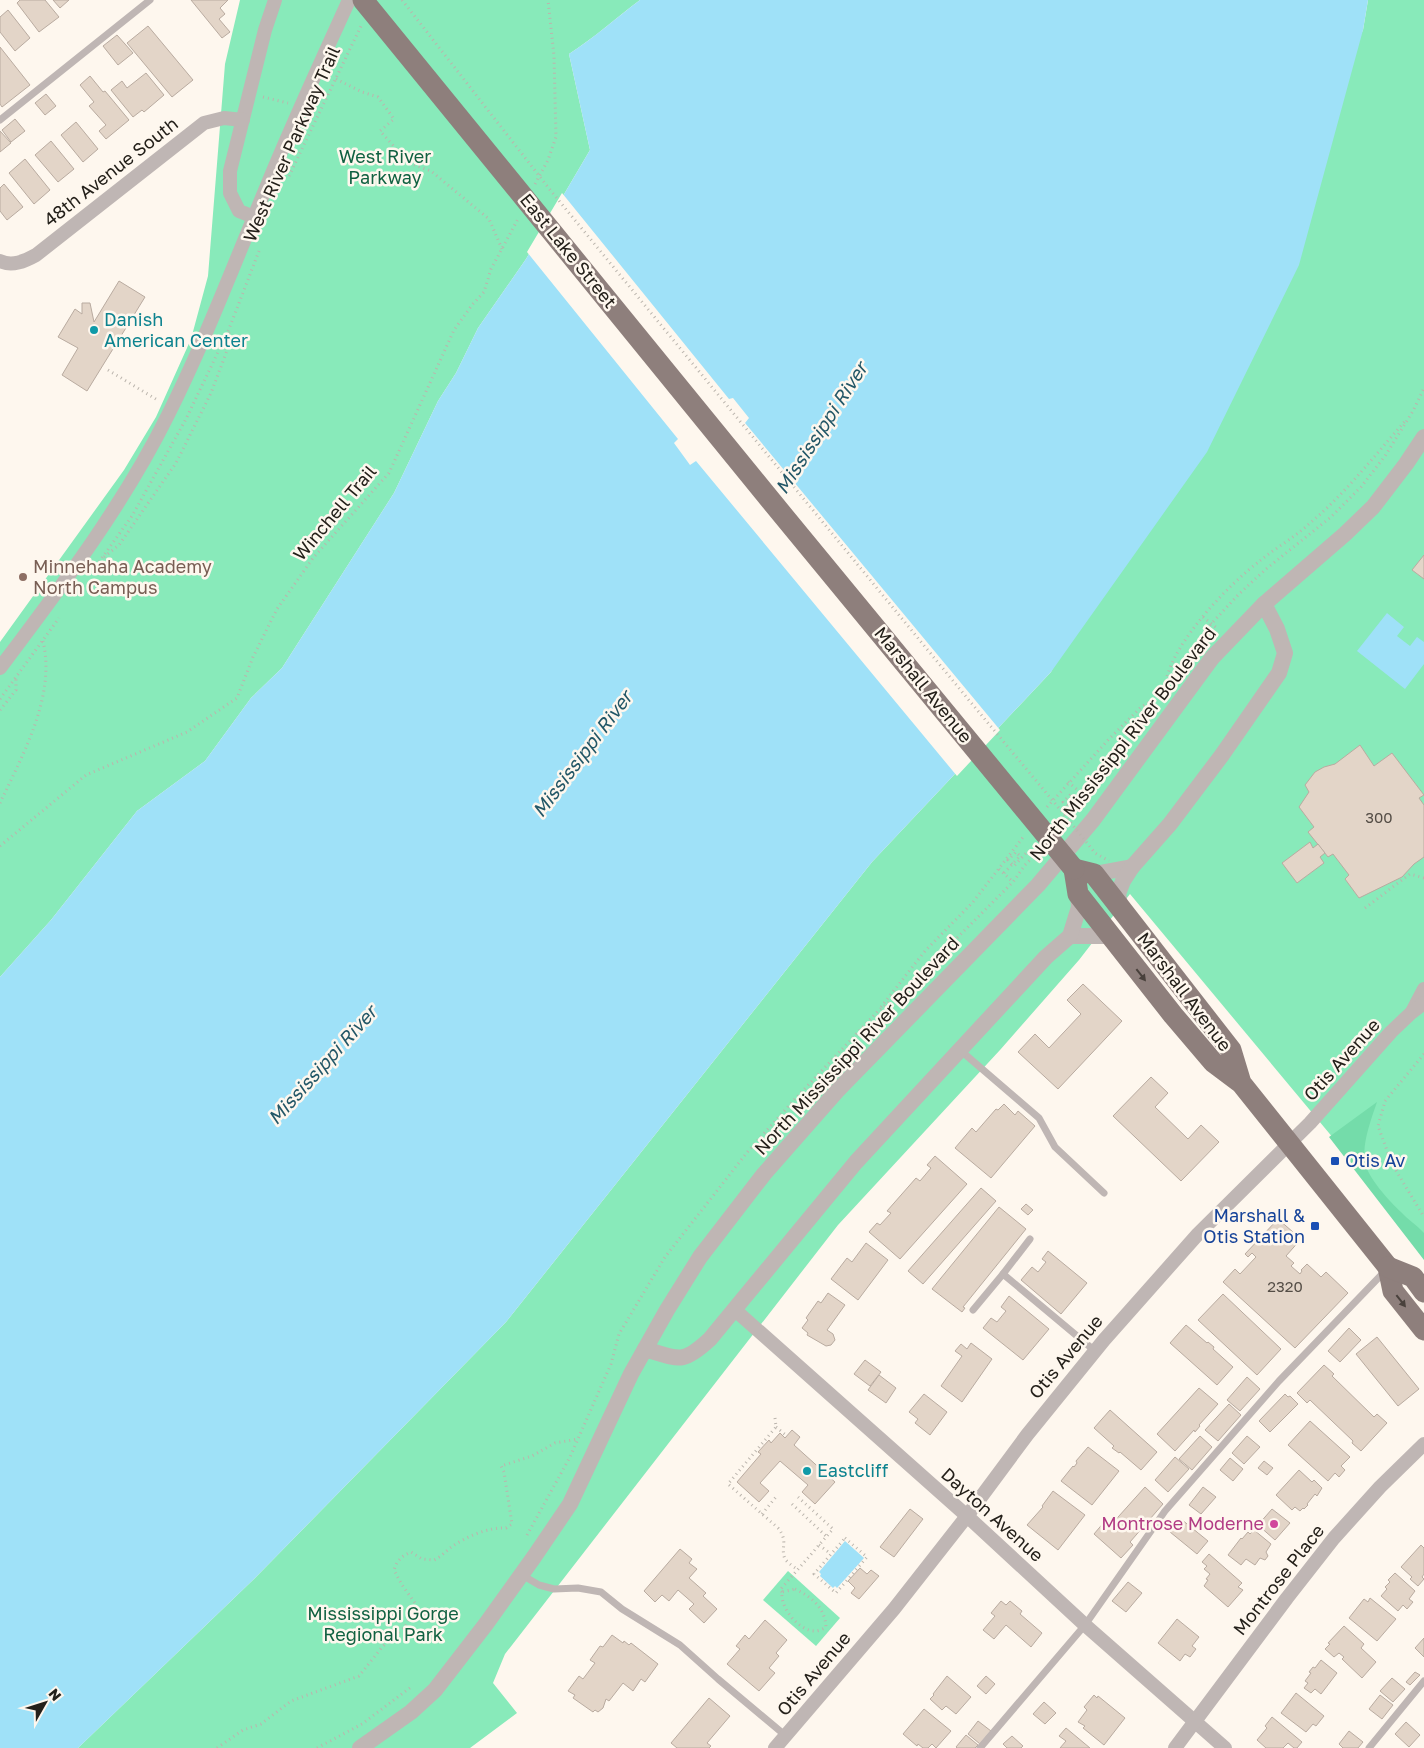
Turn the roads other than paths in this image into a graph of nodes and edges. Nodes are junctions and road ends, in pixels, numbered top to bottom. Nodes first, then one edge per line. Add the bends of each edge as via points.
1 (150, 0) edge
2 (275, 0) edge
3 (349, 0) edge
4 (364, 9) edge
5 (0, 120) edge
6 (243, 120) junction
7 (254, 217) junction
8 (2, 262) edge
9 (1424, 437) edge
10 (772, 502) joint
11 (1264, 604) junction
12 (0, 668) edge
13 (1132, 867) junction
14 (1092, 868) junction
15 (1078, 894) junction
16 (1121, 910) junction
17 (1070, 936) junction
18 (1111, 936) junction
19 (1424, 989) edge
20 (1424, 1003) edge
21 (1411, 1013) junction
22 (959, 1050) junction
23 (1241, 1083) junction
24 (1288, 1144) junction
25 (1104, 1194) dead end
26 (1030, 1239) dead end
27 (1388, 1268) junction
28 (1003, 1274) junction
29 (1424, 1292) edge
30 (735, 1310) junction
31 (973, 1310) dead end
32 (1424, 1330) edge
33 (644, 1349) junction
34 (1095, 1351) junction
35 (1424, 1444) edge
36 (967, 1516) junction
37 (522, 1574) junction
38 (1085, 1625) junction
39 (1424, 1681) edge
40 (1195, 1721) junction
41 (786, 1736) junction
42 (360, 1748) edge
43 (775, 1748) edge
44 (980, 1748) edge
45 (1175, 1748) edge
46 (1225, 1748) edge
47 (1369, 1748) edge

1 - 5 lane
2 - 6 street
3 - 7 street
4 - 10 main road, East Lake Street, bridge
6 - 7 street via 230,171 230,193 239,211
6 - 8 street, 48th Avenue South via 224,118 204,122 36,256 21,263
7 - 12 street via 171,408 134,477 103,526
9 - 11 street, North Mississippi River Boulevard via 1372,507
10 - 14 main road, Marshall Avenue, bridge
11 - 13 street via 1278,629 1285,653 1279,672 1170,824
11 - 33 street, North Mississippi River Boulevard via 1212,658 1093,820 1038,885 837,1091 764,1174 700,1257
13 - 14 street
13 - 16 street via 1118,894
14 - 15 main road, Marshall Avenue
14 - 16 main road, Marshall Avenue
15 - 17 street via 1079,907
15 - 18 main road, Marshall Avenue
16 - 23 main road, Marshall Avenue via 1231,1050
17 - 18 street
17 - 22 street via 1046,957
18 -> 23 main road, Marshall Avenue via 1213,1062
19 - 21 street, Otis Avenue
20 - 21 street, Otis Avenue
21 - 24 street, Otis Avenue
22 - 25 lane via 1040,1118 1055,1147
22 - 30 street via 856,1162
23 - 24 main road, Marshall Avenue
24 - 27 main road, Marshall Avenue
24 - 34 street, Otis Avenue via 1198,1234
26 - 28 lane
27 - 29 main road via 1413,1277
27 -> 32 main road, Marshall Avenue via 1393,1291
27 - 38 lane via 1279,1381 1165,1511
28 - 31 lane
28 - 34 lane
30 - 33 street via 710,1339 685,1358
30 - 36 street, Dayton Avenue
33 - 37 street, North Mississippi River Boulevard via 570,1504
34 - 36 street, Otis Avenue
35 - 40 street, Montrose Place via 1334,1538
36 - 38 street, Dayton Avenue
36 - 41 street, Otis Avenue via 894,1609
37 - 41 lane via 539,1585 601,1592 680,1645
37 - 42 street, North Mississippi River Boulevard via 436,1690
38 - 40 street, Dayton Avenue
38 - 44 lane
39 - 47 lane
40 - 45 street, Montrose Place
40 - 46 street, Dayton Avenue
41 - 43 street, Otis Avenue

